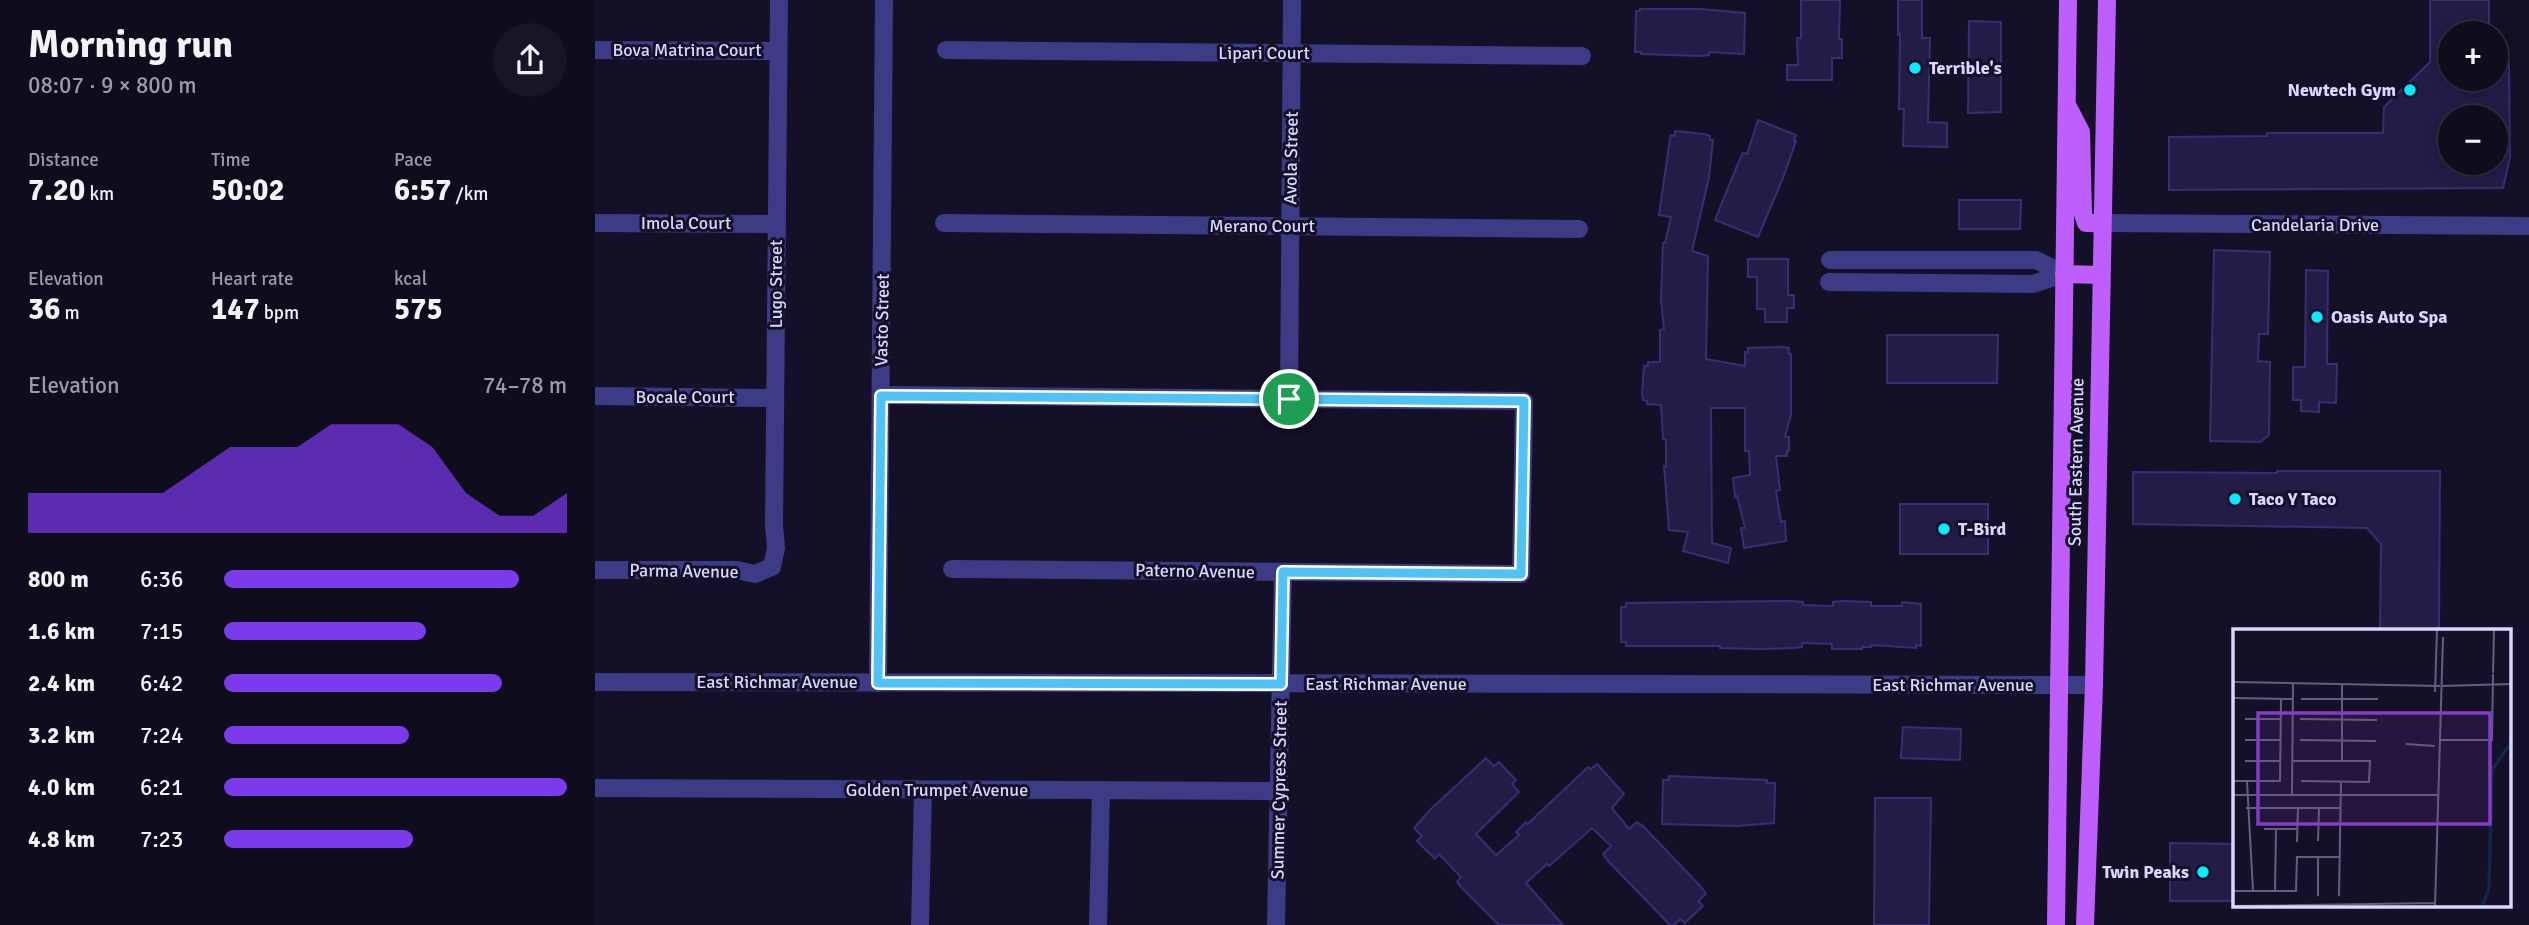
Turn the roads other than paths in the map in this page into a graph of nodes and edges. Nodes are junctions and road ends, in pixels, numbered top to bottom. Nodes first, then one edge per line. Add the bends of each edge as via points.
1 (779, 0) edge
2 (884, 0) edge
3 (1292, 0) edge
4 (2068, 0) edge
5 (2106, 0) edge
6 (595, 50) edge
7 (946, 50) dead end
8 (778, 51) junction
9 (1292, 53) junction
10 (1582, 56) dead end
11 (2066, 104) junction
12 (595, 223) edge
13 (944, 223) dead end
14 (2102, 223) junction
15 (777, 224) junction
16 (1290, 226) junction
17 (2529, 226) edge
18 (1579, 229) dead end
19 (1830, 260) dead end
20 (2064, 274) junction
21 (2101, 275) junction
22 (1829, 282) dead end
23 (595, 396) edge
24 (881, 396) junction
25 (775, 398) junction
26 (1289, 399) junction
27 (772, 567) joint
28 (952, 569) dead end
29 (595, 570) edge
30 (1283, 572) junction
31 (595, 682) edge
32 (878, 683) junction
33 (1281, 684) junction
34 (2059, 685) junction
35 (2094, 685) junction
36 (595, 788) edge
37 (923, 790) junction
38 (1101, 790) junction
39 (1279, 791) junction
40 (2057, 922) edge
41 (920, 925) edge
42 (1098, 925) edge
43 (1276, 925) edge
44 (2085, 925) edge

1 - 8 street, Lugo Street
2 - 24 street, Vasto Street
3 - 9 street, Avola Street
4 - 11 main road, South Eastern Avenue
5 - 14 main road, South Eastern Avenue
6 - 8 street, Bova Matrina Court
7 - 9 street, Lipari Court
8 - 15 street, Lugo Street
9 - 10 street, Lipari Court
9 - 16 street, Avola Street
11 - 14 main road via 2081,132 2083,214 2086,223
11 - 20 main road, South Eastern Avenue
12 - 15 street, Imola Court
13 - 16 street, Merano Court
14 - 17 street, Candelaria Drive
14 - 21 main road, South Eastern Avenue
15 - 25 street, Lugo Street
16 - 18 street, Merano Court
16 - 26 street, Avola Street
19 - 20 street via 2036,260
20 - 21 main road
20 - 22 street via 2033,284
20 - 34 main road, South Eastern Avenue
21 - 35 main road, South Eastern Avenue
23 - 25 street, Bocale Court
24 - 26 street
24 - 32 street, Vasto Street
25 - 27 street, Lugo Street via 776,548
26 - 30 street, Paterno Avenue via 1524,401 1521,574
27 - 29 street, Parma Avenue via 755,574 737,570
28 - 30 street, Paterno Avenue
30 - 33 street, Summer Cypress Street
31 - 32 street, East Richmar Avenue
32 - 33 street, East Richmar Avenue
33 - 34 street, East Richmar Avenue
33 - 39 street, Summer Cypress Street
34 - 35 street, East Richmar Avenue
34 - 40 main road, South Eastern Avenue
35 - 44 main road, South Eastern Avenue
36 - 37 street, Golden Trumpet Avenue
37 - 38 street, Golden Trumpet Avenue
37 - 41 street
38 - 39 street, Golden Trumpet Avenue
38 - 42 street
39 - 43 street, Summer Cypress Street

